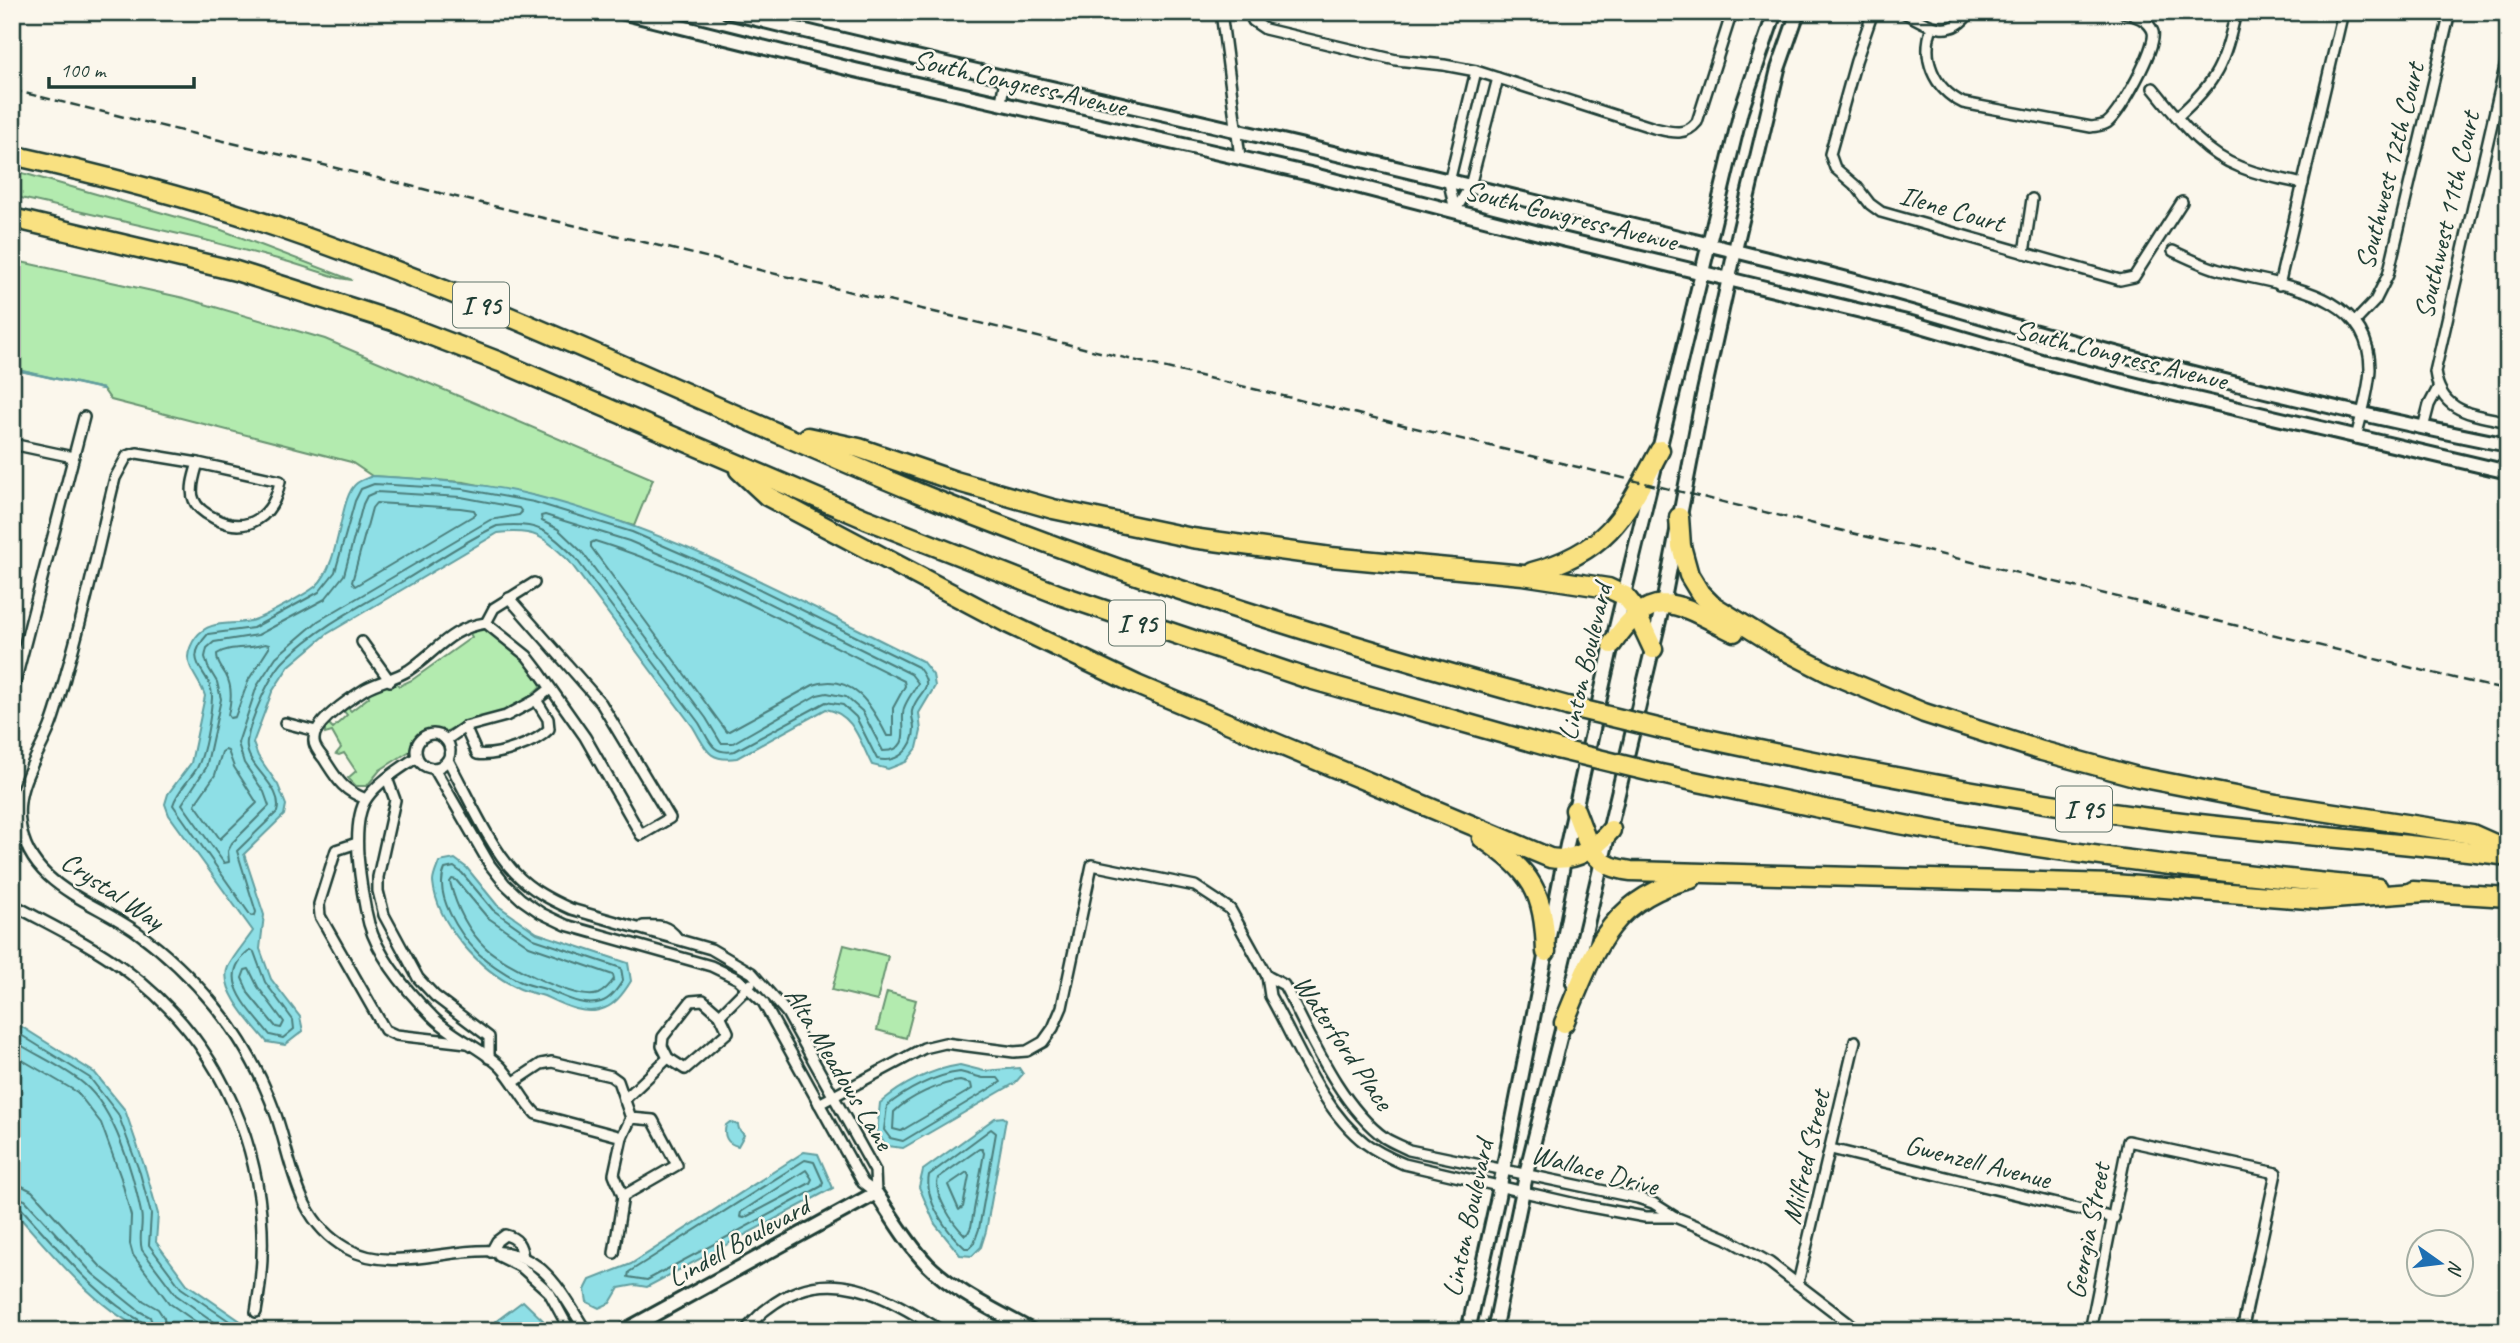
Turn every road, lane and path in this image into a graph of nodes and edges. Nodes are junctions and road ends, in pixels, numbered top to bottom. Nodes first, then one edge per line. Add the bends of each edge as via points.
1 (621, 12) edge
2 (728, 12) edge
3 (1221, 12) edge
4 (1249, 12) edge
5 (1732, 12) edge
6 (1775, 12) edge
7 (1798, 12) edge
8 (1873, 12) edge
9 (1903, 12) edge
10 (1970, 12) edge
11 (2123, 12) edge
12 (2236, 12) edge
13 (2343, 12) edge
14 (2450, 12) edge
15 (1932, 27) junction
16 (2508, 54) edge
17 (1476, 71) junction
18 (1498, 78) junction
19 (1005, 79) junction
20 (2153, 88) dead end
21 (1001, 102) junction
22 (2177, 117) junction
23 (1237, 131) junction
24 (12, 155) edge
25 (1240, 157) junction
26 (1449, 182) junction
27 (2303, 184) junction
28 (1470, 187) junction
29 (2032, 199) dead end
30 (2182, 202) dead end
31 (1455, 211) junction
32 (12, 218) edge
33 (1708, 244) junction
34 (1735, 251) junction
35 (2173, 251) dead end
36 (2024, 253) junction
37 (1702, 272) junction
38 (1729, 279) junction
39 (2279, 285) junction
40 (2354, 322) junction
41 (2438, 388) junction
42 (2362, 414) junction
43 (84, 417) dead end
44 (2508, 422) edge
45 (767, 428) junction
46 (2423, 428) junction
47 (2356, 438) junction
48 (12, 444) edge
49 (2508, 446) edge
50 (1660, 450) junction
51 (74, 457) junction
52 (729, 461) junction
53 (198, 463) junction
54 (2508, 472) edge
55 (1679, 517) junction
56 (1523, 575) junction
57 (534, 583) dead end
58 (1625, 596) junction
59 (509, 598) junction
60 (1663, 604) junction
61 (1637, 613) junction
62 (486, 623) junction
63 (362, 642) dead end
64 (1612, 644) junction
65 (1653, 649) junction
66 (1786, 651) junction
67 (390, 681) junction
68 (550, 689) junction
69 (12, 694) edge
70 (536, 700) junction
71 (285, 723) dead end
72 (466, 727) junction
73 (316, 731) junction
74 (446, 740) junction
75 (417, 757) junction
76 (448, 760) junction
77 (434, 768) junction
78 (387, 778) junction
79 (366, 799) junction
80 (1575, 810) junction
81 (1457, 820) junction
82 (1611, 830) joint
83 (357, 843) junction
84 (2508, 850) edge
85 (1597, 856) junction
86 (2508, 856) edge
87 (1564, 859) junction
88 (1713, 874) junction
89 (2425, 892) junction
90 (2508, 897) edge
91 (12, 904) edge
92 (678, 939) junction
93 (1546, 952) junction
94 (672, 956) junction
95 (1267, 976) junction
96 (756, 978) junction
97 (748, 988) junction
98 (720, 1015) junction
99 (1564, 1023) junction
100 (1855, 1041) dead end
101 (468, 1043) junction
102 (489, 1058) junction
103 (668, 1058) junction
104 (514, 1082) junction
105 (834, 1097) junction
106 (624, 1100) junction
107 (819, 1104) junction
108 (631, 1118) junction
109 (622, 1137) junction
110 (1831, 1149) junction
111 (1503, 1169) junction
112 (1527, 1174) junction
113 (1499, 1186) junction
114 (1524, 1191) junction
115 (876, 1193) junction
116 (623, 1196) junction
117 (1675, 1217) junction
118 (2114, 1218) junction
119 (491, 1252) junction
120 (614, 1253) dead end
121 (523, 1257) junction
122 (1798, 1283) junction
123 (256, 1312) dead end
124 (570, 1331) edge
125 (583, 1331) edge
126 (624, 1331) edge
127 (745, 1331) edge
128 (942, 1331) edge
129 (1032, 1331) edge
130 (1468, 1331) edge
131 (1494, 1331) edge
132 (1859, 1331) edge
133 (2090, 1331) edge
134 (2242, 1331) edge

1 - 21 main road, South Congress Avenue
2 - 19 main road, South Congress Avenue
3 - 23 street
4 - 17 street via 1265,29 1396,60
5 - 18 street via 1700,116 1686,131 1654,128
6 - 33 main road, Linton Boulevard via 1741,111
7 - 34 main road via 1778,69
8 - 36 street, Ilene Court via 1831,147 1831,161 1870,204 1888,214
9 - 15 street
10 - 15 street via 1954,26
11 - 15 street via 2145,20 2154,40 2117,113 2106,124 2084,127 1963,103 1940,86 1933,74 1927,54
12 - 22 street via 2218,72 2200,97
13 - 27 street
14 - 40 street, Southwest 12th Court via 2388,275 2375,301
16 - 41 street, Southwest 11th Court via 2436,360
17 - 18 street
17 - 26 street
18 - 28 street
19 - 21 street
19 - 23 main road, South Congress Avenue
20 - 22 street
21 - 25 main road, South Congress Avenue
22 - 27 street via 2200,143 2227,162
23 - 25 street
23 - 26 main road, South Congress Avenue
24 - 45 highway, I 95 via 209,205 330,246 481,305
25 - 31 main road, South Congress Avenue
26 - 28 main road, South Congress Avenue
26 - 31 street
27 - 39 street
28 - 31 street
28 - 33 main road, South Congress Avenue
29 - 36 street, Ilene Court
30 - 36 street, Ilene Court via 2134,277 2127,280
31 - 37 main road, South Congress Avenue
32 - 52 highway, I 95 via 236,271 393,321
33 - 34 main road, South Congress Avenue
33 - 37 main road, Linton Boulevard
34 - 38 main road
34 - 42 main road, South Congress Avenue
35 - 39 street via 2220,271
37 - 38 main road, South Congress Avenue
37 - 50 main road, Linton Boulevard
38 - 47 main road, South Congress Avenue
38 - 55 main road
39 - 40 street via 2325,298
40 - 42 street via 2370,362
41 - 44 street via 2456,408
41 - 46 street
42 - 46 main road, South Congress Avenue
42 - 47 street
43 - 51 street
45 - 56 highway via 859,448 986,491 1133,527 1296,553
45 - 86 highway, I 95, bridge via 964,512 1152,581 1369,651 1567,706 1869,772 2066,806
46 - 49 main road, South Congress Avenue
47 - 54 main road, South Congress Avenue
48 - 51 street
50 - 56 highway via 1627,510 1598,542 1564,563
50 - 58 main road, Linton Boulevard
51 - 69 street
52 - 81 highway via 767,496 1041,640 1202,714
52 - 89 highway, I 95, bridge via 914,539 1108,613 1319,682 1557,749 1871,818 2051,849
53 - 53 street, Crystal Way via 192,495 211,517 247,525 265,515 273,504 281,481
53 - 119 street, Crystal Way via 137,453 127,456 120,466 68,668 50,727 21,793 25,842 35,862 55,883 158,948 216,1008 242,1044 265,1089 309,1214 335,1242 389,1261
55 - 60 main road
55 - 66 highway via 1684,561 1700,593 1720,611
56 - 58 highway via 1608,587
57 - 59 street
58 - 61 highway
58 - 64 main road, Linton Boulevard
59 - 62 street via 494,608
59 - 68 street via 601,703 670,818 641,835 585,737
60 - 61 highway
60 - 65 main road
60 - 66 highway via 1680,605
61 - 64 highway
61 - 65 highway
62 - 67 street via 455,632
62 - 68 street via 527,656
63 - 67 street
64 - 80 main road, Linton Boulevard
65 - 82 main road
66 - 84 highway via 1924,713 2083,763 2210,792 2473,834
67 - 73 street via 366,688 319,723
68 - 70 street
70 - 72 street via 487,723
70 - 72 street via 548,719 549,729 540,738 488,756 477,754
71 - 73 street
72 - 74 street
73 - 79 street via 313,744 342,786
74 - 75 street via 437,734 422,737
74 - 76 street
75 - 77 street
75 - 78 street
76 - 77 street
76 - 92 street, Alta Meadows Lane via 516,874 571,909 636,927 663,927
77 - 94 street, Alta Meadows Lane via 490,865 521,899 566,925
78 - 79 street
78 - 102 street via 395,800 378,877 384,915 418,978 489,1037
79 - 83 street
80 - 85 highway
80 - 87 main road, Linton Boulevard
81 - 87 highway via 1550,858
81 - 93 highway via 1499,849 1532,883 1542,909
82 - 85 highway
83 - 101 street via 370,926 383,952 434,1019
83 - 101 street via 336,850 319,904 320,916 385,1030
85 - 87 highway
85 - 88 highway via 1631,871
85 - 99 main road, Linton Boulevard
87 - 93 main road, Linton Boulevard
88 - 89 highway via 2121,885 2320,900
88 - 99 highway via 1653,892 1619,917 1595,948
89 - 90 highway, I 95
91 - 123 street via 99,952 138,980 178,1019 212,1063 237,1113 256,1173 263,1239
92 - 94 street
92 - 96 street, Alta Meadows Lane via 711,949
93 - 111 main road, Linton Boulevard
94 - 97 street, Alta Meadows Lane via 711,966
95 - 105 street, Waterford Place via 1230,909 1213,897 1195,887 1092,865 1062,1007 1043,1042 1014,1052 946,1043 924,1048
95 - 111 street, Waterford Place via 1284,985 1345,1094 1386,1138 1409,1150
95 - 113 street, Waterford Place via 1270,996 1316,1080 1351,1131 1377,1152 1404,1164
96 - 97 street, Alta Meadows Lane
96 - 105 street, Alta Meadows Lane via 787,1013
97 - 98 street, Alta Meadows Lane
97 - 107 street, Alta Meadows Lane via 763,1002
98 - 103 street via 728,1032 685,1069
98 - 103 street via 703,1000 691,1001 663,1037
99 - 112 main road, Linton Boulevard
100 - 110 street, Milfred Street
101 - 102 street
102 - 104 street
103 - 106 street
104 - 106 street via 552,1062 611,1076 618,1081
104 - 109 street via 536,1114
105 - 107 street, Waterford Place
105 - 115 street, Alta Meadows Lane via 875,1171
106 - 108 street
107 - 115 street, Alta Meadows Lane via 863,1183
108 - 109 street
108 - 116 street via 653,1120 677,1165
109 - 116 street via 614,1174
110 - 118 street, Gwenzell Avenue
110 - 122 street, Milfred Street
111 - 112 street, Wallace Drive
111 - 113 main road, Linton Boulevard
112 - 114 main road, Linton Boulevard
112 - 117 street, Wallace Drive via 1638,1198
113 - 114 street, Wallace Drive
113 - 130 main road, Linton Boulevard
114 - 117 street, Wallace Drive via 1645,1217
114 - 131 main road, Linton Boulevard
115 - 126 main road, Lindell Boulevard
115 - 129 main road via 915,1250 939,1275
116 - 120 street
117 - 122 street, Wallace Drive via 1738,1245
118 - 133 street, Georgia Street
118 - 134 street, Georgia Street via 2128,1141 2276,1173
119 - 121 street, Crystal Way
119 - 121 street, Crystal Way via 505,1235 521,1245
119 - 124 street, Crystal Way via 538,1280 550,1292
121 - 125 street, Crystal Way via 543,1271
122 - 132 street, Wallace Drive
127 - 128 street via 786,1296 838,1284 880,1296

